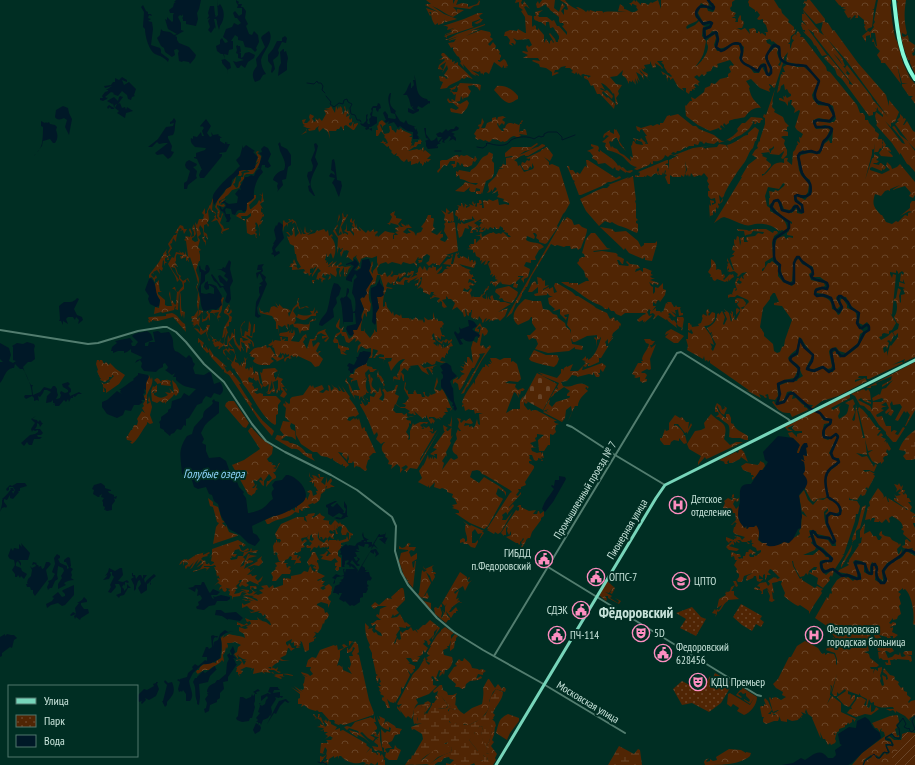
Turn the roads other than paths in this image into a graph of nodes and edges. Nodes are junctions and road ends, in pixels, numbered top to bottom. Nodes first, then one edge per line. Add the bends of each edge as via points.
1 (894, 0) edge
2 (915, 79) edge
3 (0, 330) edge
4 (915, 360) edge
5 (790, 421) junction
6 (567, 425) dead end
7 (615, 456) junction
8 (665, 485) junction
9 (548, 567) junction
10 (597, 597) junction
11 (494, 656) junction
12 (544, 685) junction
13 (761, 696) dead end
14 (624, 733) dead end
15 (496, 765) edge

1 - 2 highway via 900,45 906,64
3 - 11 street, Московская улица via 88,344 138,331 163,327 171,329 224,382 266,441 357,490 392,517 396,529 395,551 399,567 418,598 456,633
4 - 5 main road
5 - 7 street, Промышленный проезд № 7 via 727,380 677,352
5 - 8 main road
6 - 7 street
7 - 8 street
7 - 9 street, Промышленный проезд № 7
8 - 10 main road, Пионерная улица
9 - 10 street
9 - 11 street, Промышленный проезд № 7
10 - 12 main road, Пионерная улица
10 - 13 street
11 - 12 street, Московская улица
12 - 14 street, Московская улица
12 - 15 main road, Пионерная улица

